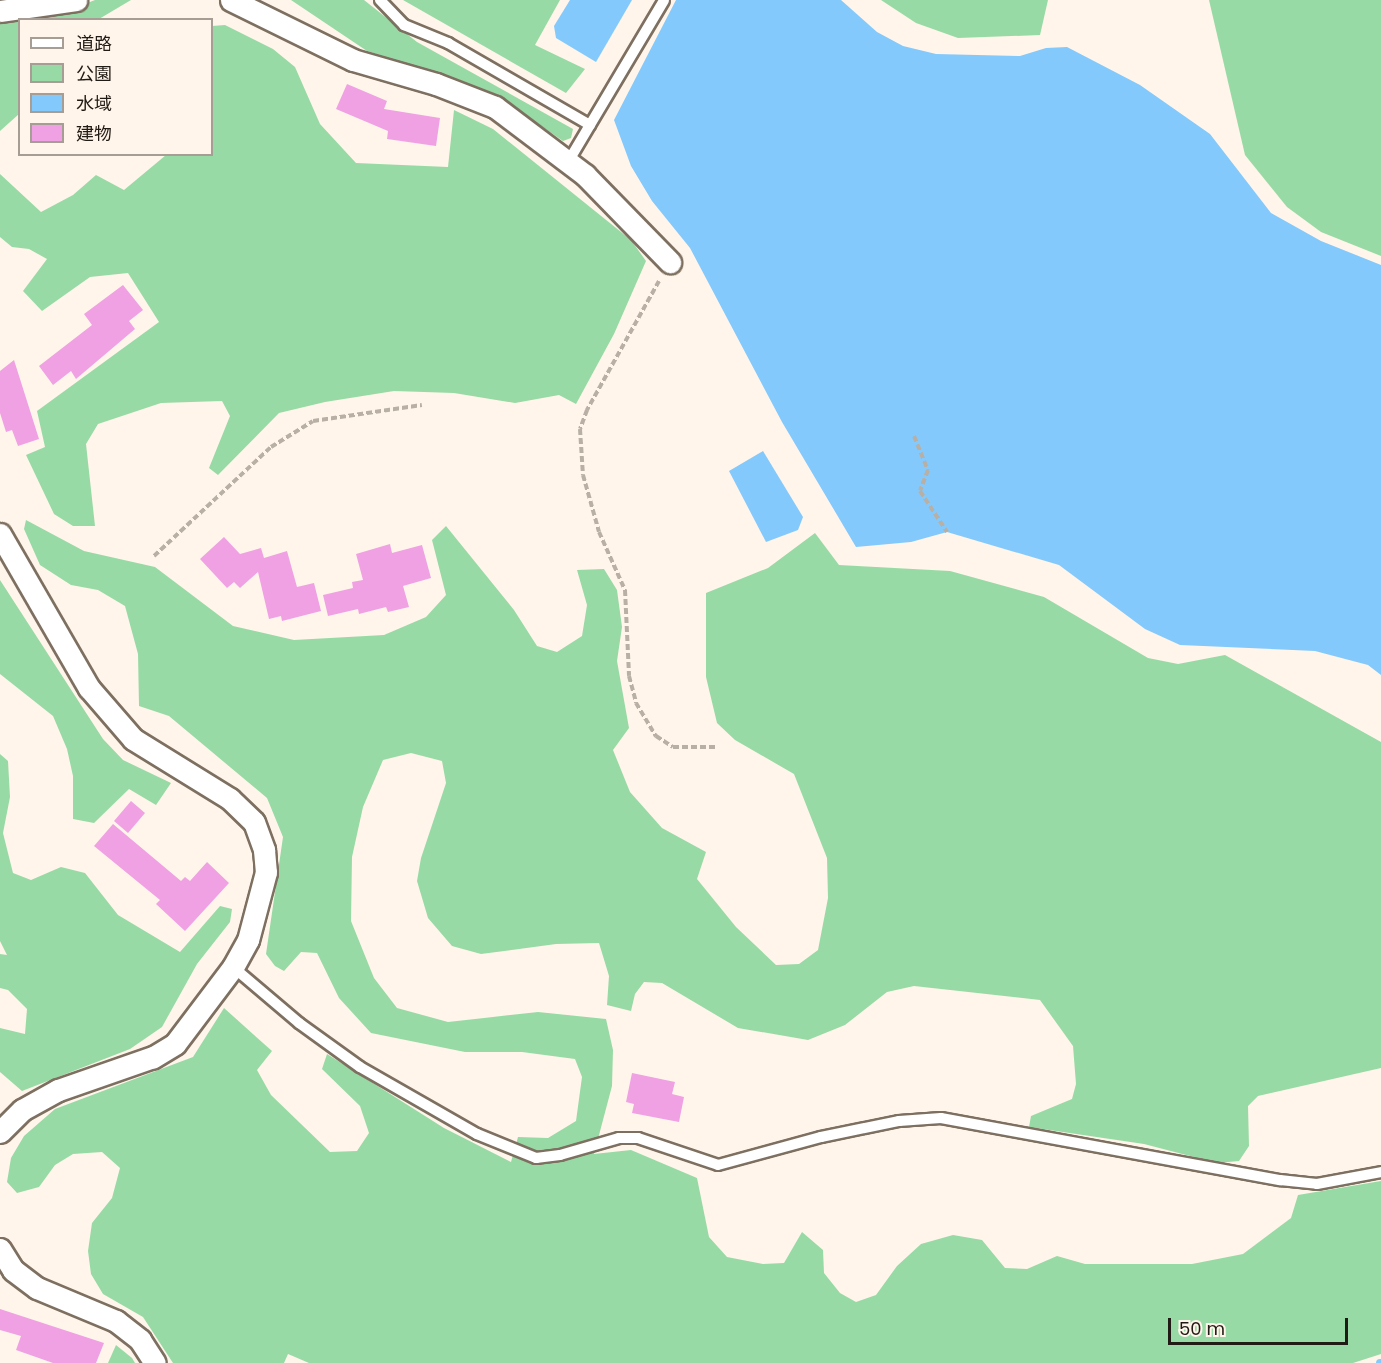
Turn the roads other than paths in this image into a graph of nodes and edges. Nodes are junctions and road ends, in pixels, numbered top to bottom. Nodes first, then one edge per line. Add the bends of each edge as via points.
1 (76, 0) edge
2 (231, 0) edge
3 (380, 0) edge
4 (664, 0) edge
5 (0, 11) edge
6 (590, 125) junction
7 (568, 162) junction
8 (670, 262) road end
9 (0, 534) edge
10 (233, 967) junction
11 (0, 1132) edge
12 (1381, 1172) edge
13 (0, 1249) edge
14 (155, 1363) edge

1 - 5 street
2 - 7 street via 353,60 436,84 495,107
3 - 6 lane via 404,25 448,43
4 - 6 lane
6 - 7 lane
7 - 8 street
9 - 10 street via 89,688 118,724 133,740 230,799 254,822 264,850 266,872 248,940
10 - 11 street via 175,1044 153,1057 58,1090 22,1110
10 - 12 lane via 299,1023 360,1067 477,1134 536,1158 638,1138 718,1165 822,1137 899,1121 941,1118 1280,1180 1317,1184
13 - 14 street via 13,1270 37,1288 117,1321 140,1340

